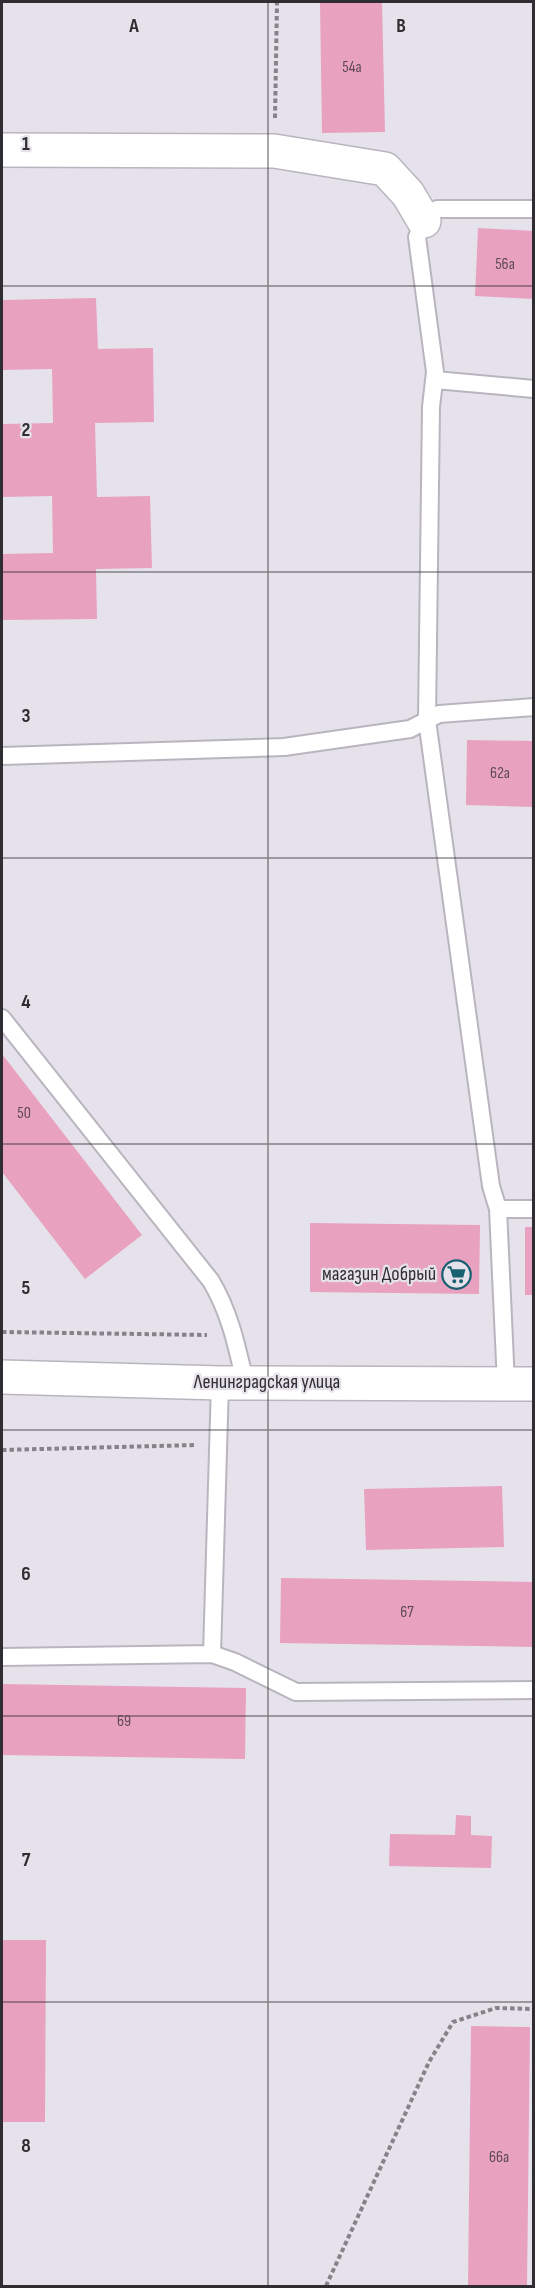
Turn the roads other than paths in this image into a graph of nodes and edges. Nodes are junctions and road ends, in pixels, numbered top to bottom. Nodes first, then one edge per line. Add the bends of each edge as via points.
1 (2, 150) edge
2 (534, 209) edge
3 (424, 221) junction
4 (435, 380) junction
5 (534, 389) edge
6 (534, 707) edge
7 (427, 720) junction
8 (2, 756) edge
9 (2, 1018) edge
10 (498, 1209) junction
11 (534, 1209) edge
12 (2, 1377) edge
13 (233, 1382) junction
14 (520, 1384) edge
15 (212, 1654) junction
16 (2, 1657) edge
17 (534, 1690) edge

1 - 3 street via 274,151 385,170 408,194
2 - 3 lane via 437,209
3 - 4 lane via 417,237
4 - 5 lane
4 - 7 lane via 431,418
6 - 7 lane via 439,714
7 - 8 lane via 410,729 284,747
7 - 10 lane via 491,1186
9 - 13 lane via 212,1281 235,1335
10 - 11 lane
10 - 14 lane
12 - 13 street, Ленинградская улица
13 - 14 street, Ленинградская улица
13 - 15 lane via 218,1444
15 - 16 lane
15 - 17 lane via 296,1692

